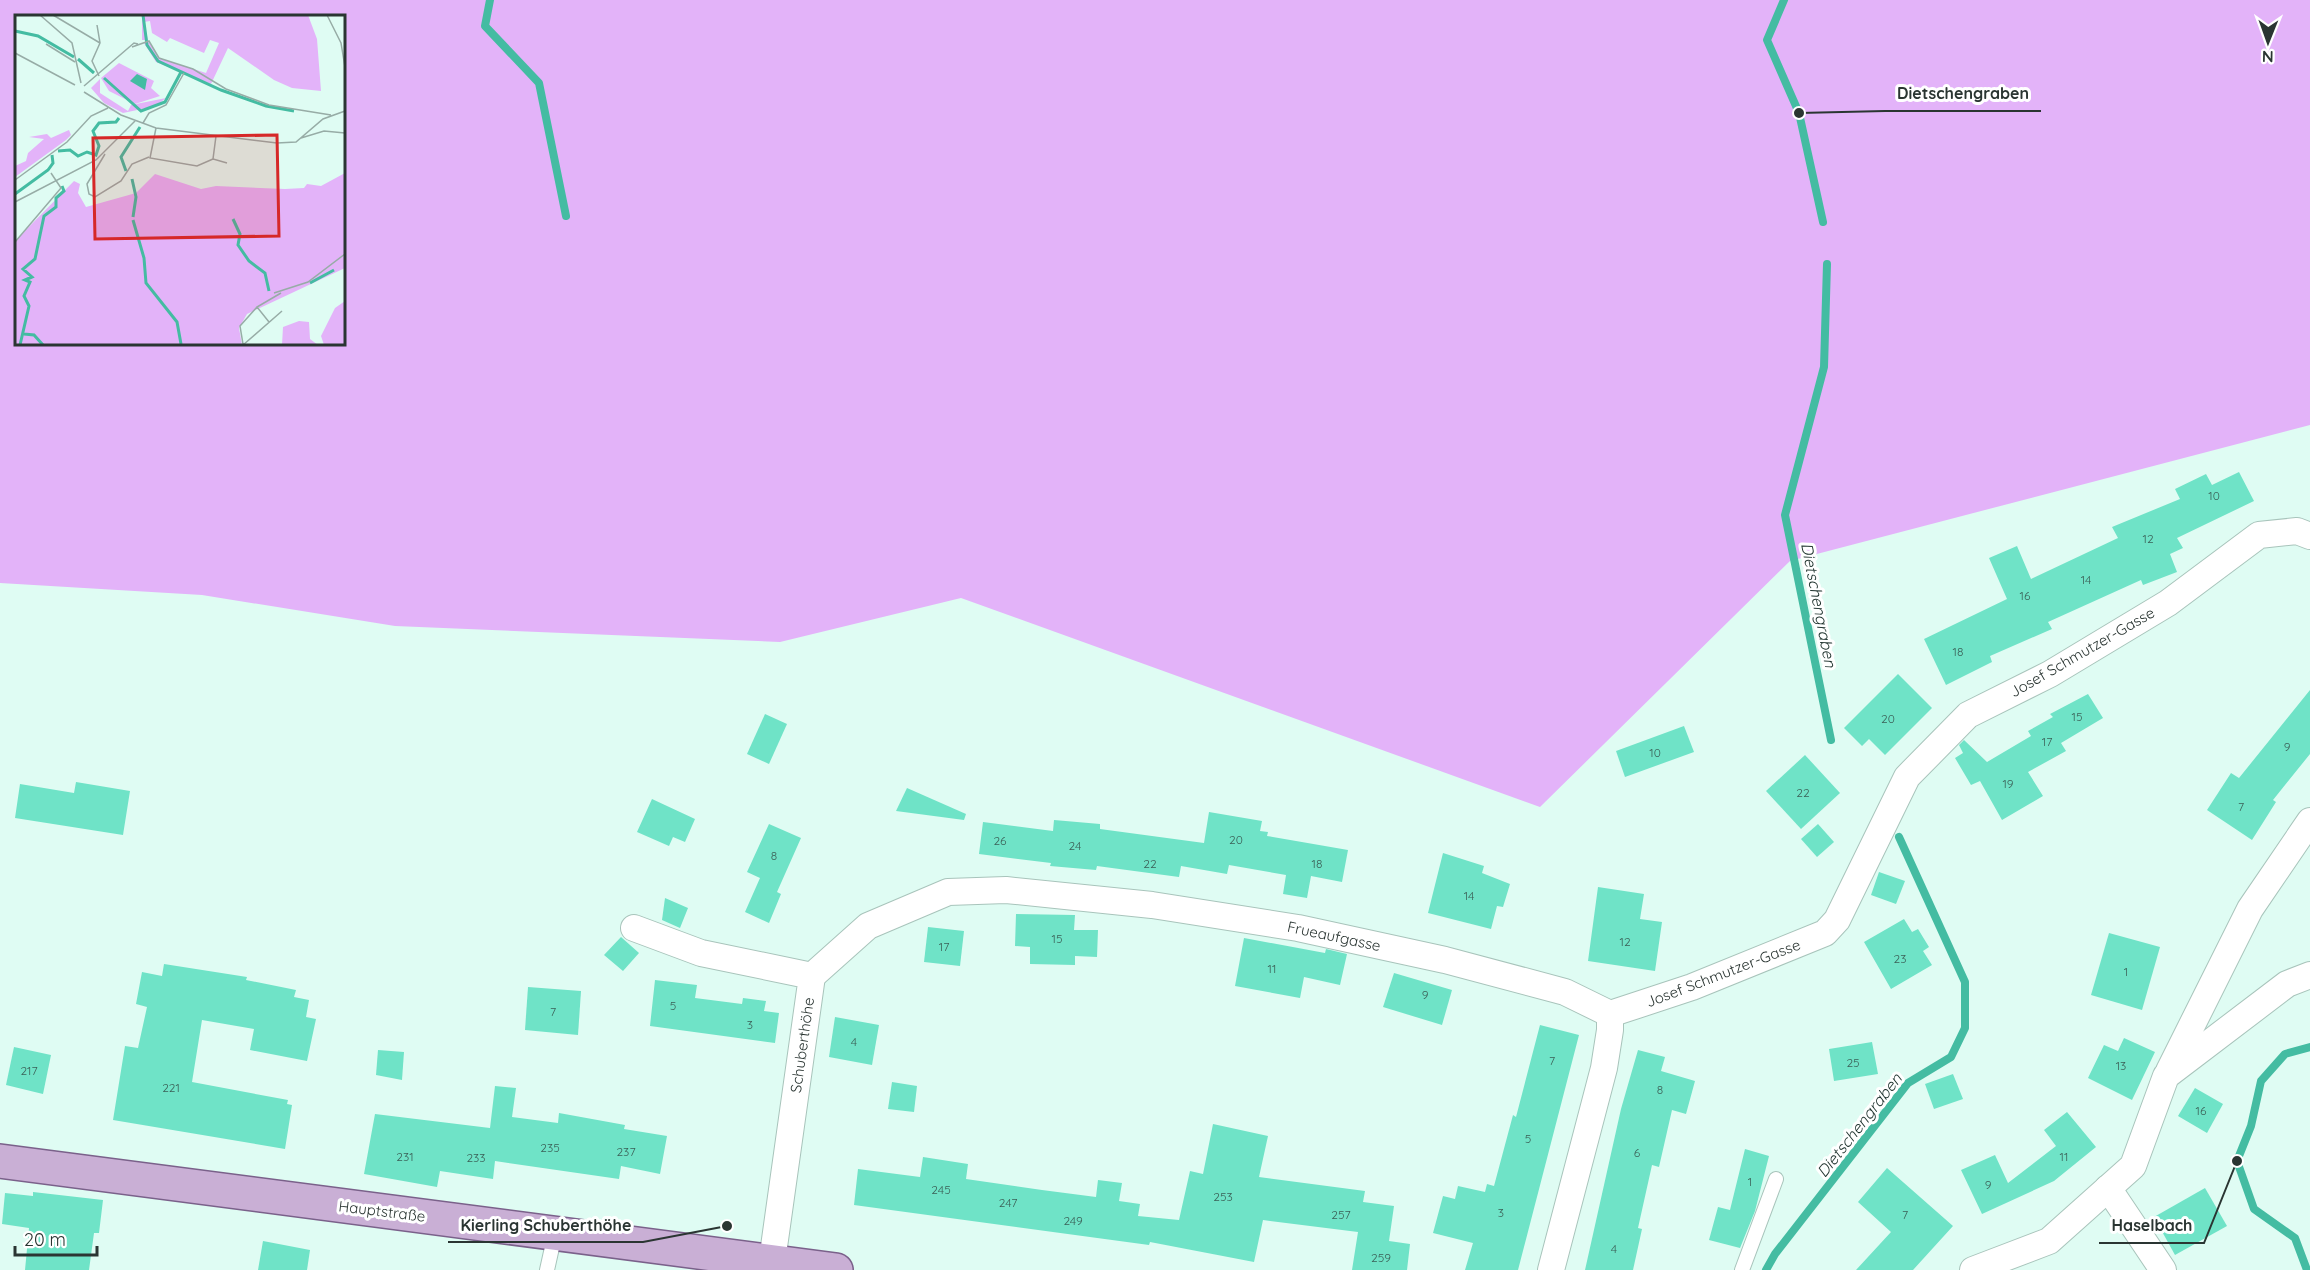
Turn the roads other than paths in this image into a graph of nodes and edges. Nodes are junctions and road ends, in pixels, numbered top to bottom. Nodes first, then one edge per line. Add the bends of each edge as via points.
1 (2310, 536) edge
2 (2310, 820) edge
3 (634, 928) dead end
4 (2310, 975) edge
5 (812, 976) junction
6 (1610, 1014) junction
7 (2166, 1076) junction
8 (0, 1161) edge
9 (1776, 1179) dead end
10 (2108, 1188) junction
11 (555, 1234) junction
12 (772, 1262) junction
13 (547, 1270) edge
14 (836, 1270) edge
15 (1551, 1270) edge
16 (1742, 1270) edge
17 (1973, 1270) edge
18 (2163, 1270) edge

1 - 6 street, Josef Schmutzer-Gasse via 2297,531 2259,536 2168,603 2050,674 1968,715 1907,777 1837,920 1825,933 1692,987
2 - 7 street via 2250,909
3 - 5 street, Schuberthöhe via 701,953
4 - 7 street via 2287,984
5 - 6 street, Frueaufgasse via 868,926 948,892 1006,891 1152,904 1298,928 1445,960 1565,992
5 - 12 street, Schuberthöhe
6 - 15 street via 1604,1068
7 - 10 street via 2133,1166
8 - 11 main road, Hauptstraße
9 - 16 lane
10 - 17 street via 2049,1241
10 - 18 street
11 - 12 main road, Hauptstraße
11 - 13 lane
12 - 14 main road, Hauptstraße

